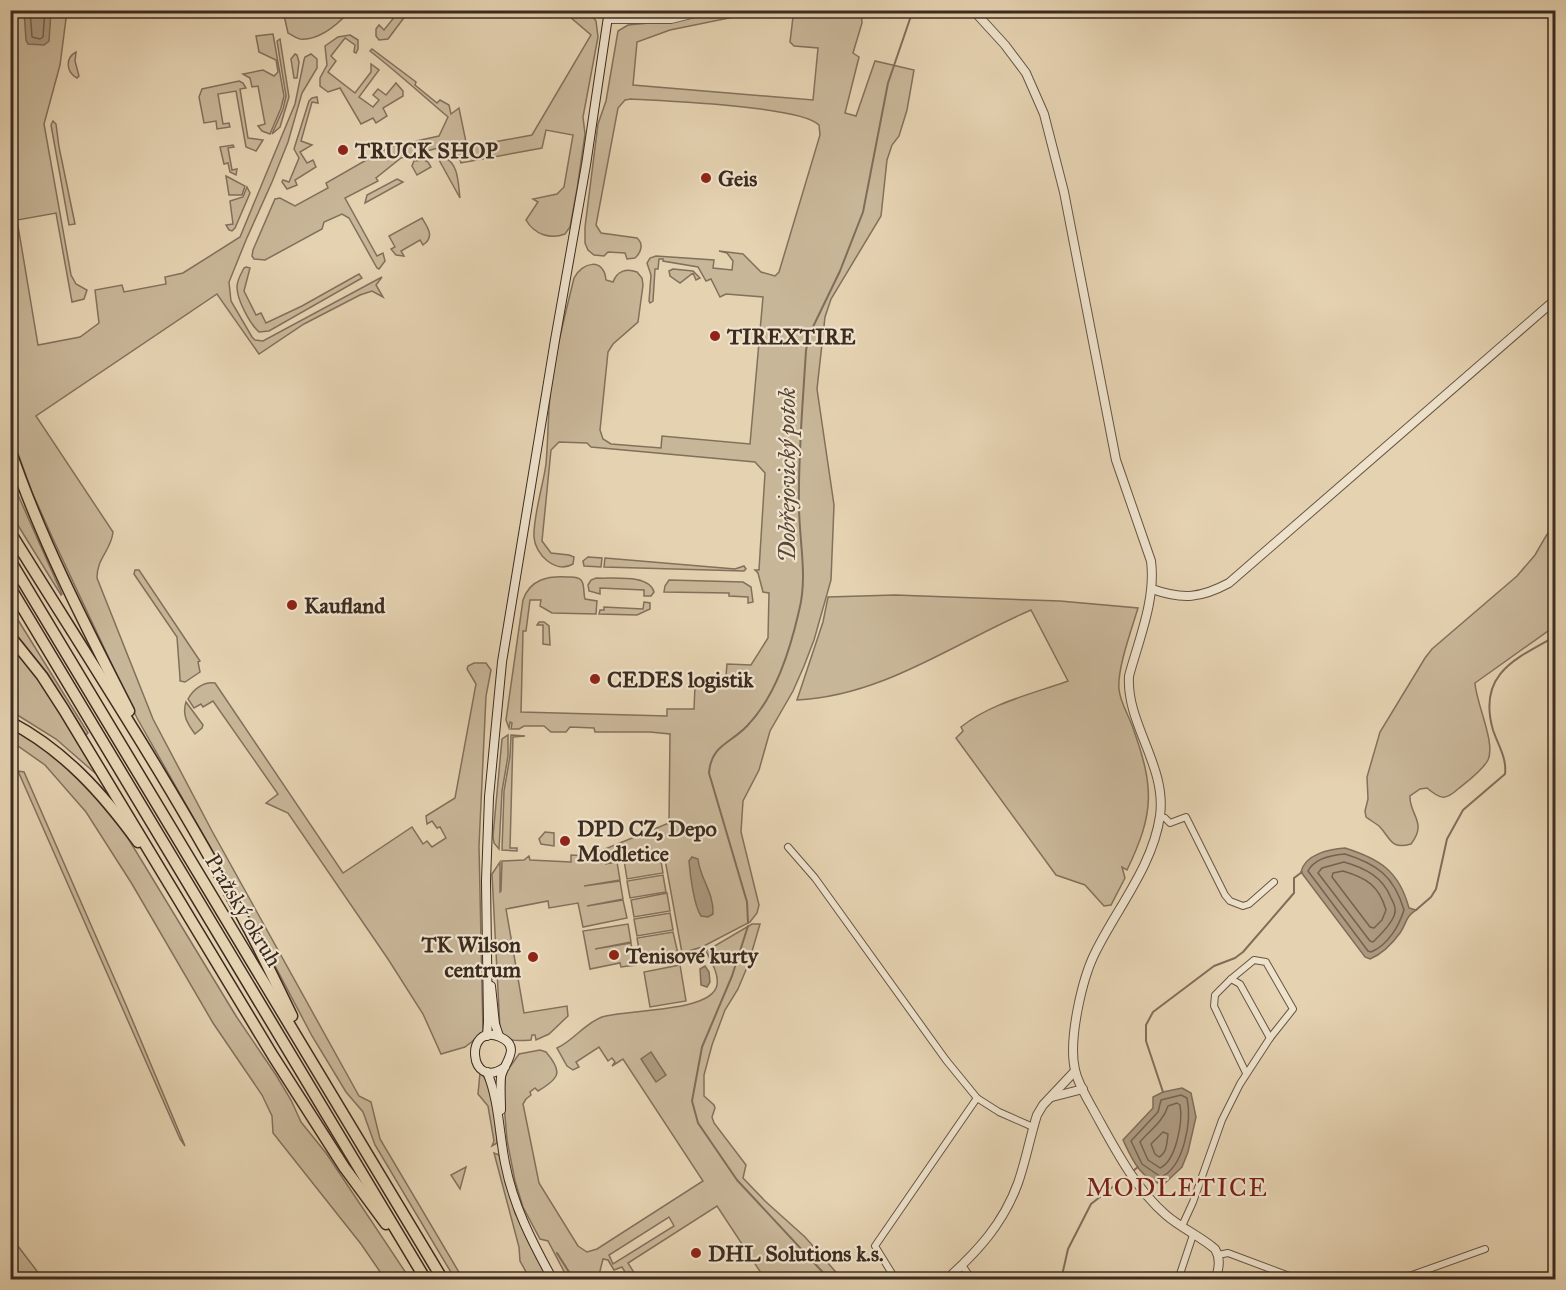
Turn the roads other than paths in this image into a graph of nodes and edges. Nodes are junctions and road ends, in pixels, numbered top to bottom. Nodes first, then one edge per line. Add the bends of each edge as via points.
1 (695, 10) edge
2 (707, 10) edge
3 (973, 10) edge
4 (609, 15) edge
5 (634, 20) junction
6 (1556, 299) edge
7 (10, 449) edge
8 (10, 532) edge
9 (10, 560) edge
10 (10, 587) edge
11 (1152, 589) junction
12 (10, 636) edge
13 (10, 722) edge
14 (173, 796) junction
15 (1160, 817) junction
16 (788, 847) dead end
17 (1274, 882) dead end
18 (173, 888) junction
19 (487, 956) junction
20 (1231, 979) junction
21 (487, 1036) junction
22 (499, 1036) junction
23 (1270, 1038) junction
24 (505, 1067) junction
25 (1075, 1071) junction
26 (487, 1072) junction
27 (1246, 1073) junction
28 (327, 1086) junction
29 (1083, 1089) junction
30 (977, 1098) junction
31 (1051, 1098) junction
32 (1033, 1127) junction
33 (502, 1147) junction
34 (1182, 1226) junction
35 (1193, 1235) junction
36 (1485, 1250) dead end
37 (1218, 1255) junction
38 (418, 1265) junction
39 (962, 1265) junction
40 (426, 1280) edge
41 (443, 1280) edge
42 (553, 1280) edge
43 (896, 1280) edge
44 (946, 1280) edge
45 (972, 1280) edge
46 (1178, 1280) edge
47 (1215, 1280) edge
48 (1300, 1280) edge
49 (1398, 1280) edge

1 - 5 street via 649,14
2 - 5 street via 671,19
3 - 11 street via 1026,73 1044,114 1064,192 1116,460 1150,561
4 - 5 street
4 - 19 main road via 502,662 489,797
6 - 11 street via 1229,584 1192,597
7 - 14 highway via 57,566
8 - 14 highway
9 - 28 highway, Pražský okruh
10 - 38 highway, Pražský okruh
11 - 15 street via 1129,686 1131,705 1154,765
12 - 18 highway via 64,710
13 - 18 highway via 60,754 96,788
14 - 28 highway via 247,924
15 - 17 street via 1170,823 1186,817 1224,895 1236,904 1249,904
15 - 25 street via 1151,850 1088,967 1074,1040
16 - 30 street
18 - 38 highway via 344,1167
19 - 21 main road
19 - 22 main road
20 - 23 street via 1240,984
20 - 23 street via 1254,960 1270,967 1293,1009
20 - 27 street via 1215,995 1214,1006
21 - 22 main road
21 - 26 main road via 477,1043 474,1054 477,1065
22 - 24 main road via 510,1049
23 - 27 street
24 - 26 main road
24 - 33 main road via 501,1086
25 - 29 street
25 - 31 street
26 - 33 main road
27 - 34 street via 1222,1120
28 - 41 highway, Pražský okruh
29 - 31 street
29 - 34 street via 1131,1173 1156,1204
30 - 32 street
30 - 43 street via 875,1246
31 - 32 street
32 - 39 street via 1011,1201 988,1239
33 - 42 main road via 519,1210
34 - 35 street
35 - 37 street
35 - 46 street
36 - 49 street
37 - 47 street
37 - 48 street via 1228,1253
38 - 40 highway, Pražský okruh
39 - 44 street
39 - 45 street

